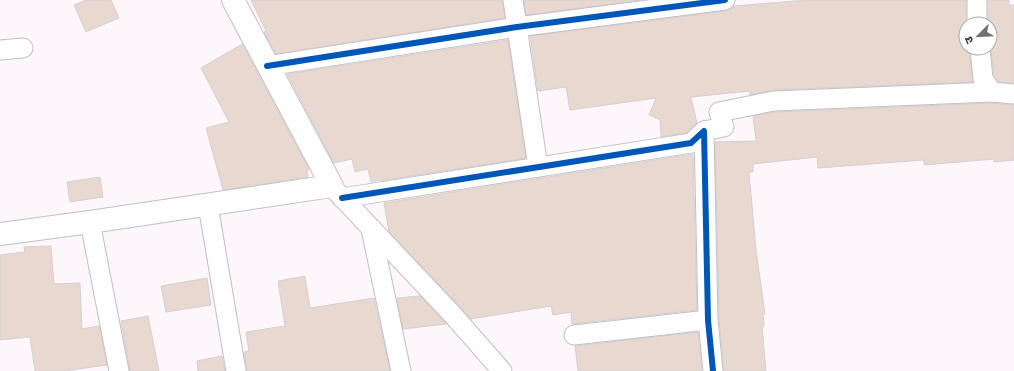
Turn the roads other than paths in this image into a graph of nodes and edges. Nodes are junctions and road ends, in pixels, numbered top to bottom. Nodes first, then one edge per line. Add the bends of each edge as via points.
1 (233, 0) edge
2 (513, 0) edge
3 (725, 0) edge
4 (977, 0) edge
5 (977, 16) edge
6 (517, 28) junction
7 (23, 48) dead end
8 (0, 50) edge
9 (981, 56) edge
10 (268, 66) junction
11 (992, 92) junction
12 (1014, 94) edge
13 (704, 132) junction
14 (538, 167) junction
15 (337, 192) junction
16 (208, 205) junction
17 (90, 222) junction
18 (370, 229) junction
19 (0, 234) edge
20 (708, 320) junction
21 (574, 335) dead end
22 (118, 371) edge
23 (236, 371) edge
24 (401, 371) edge
25 (502, 371) edge
26 (713, 371) edge

1 - 10 street
2 - 6 street
3 - 6 street
4 - 5 street
6 - 10 street
6 - 14 street
7 - 8 street
9 - 11 street via 983,79
10 - 15 street
11 - 12 street
11 - 13 street via 774,102 719,112 724,127
13 - 14 street via 691,143
13 - 20 street
14 - 15 street
15 - 16 street
15 - 18 street
16 - 17 street
16 - 23 street
17 - 19 street
17 - 22 street
18 - 24 street
18 - 25 street via 452,314
20 - 21 street
20 - 26 street

